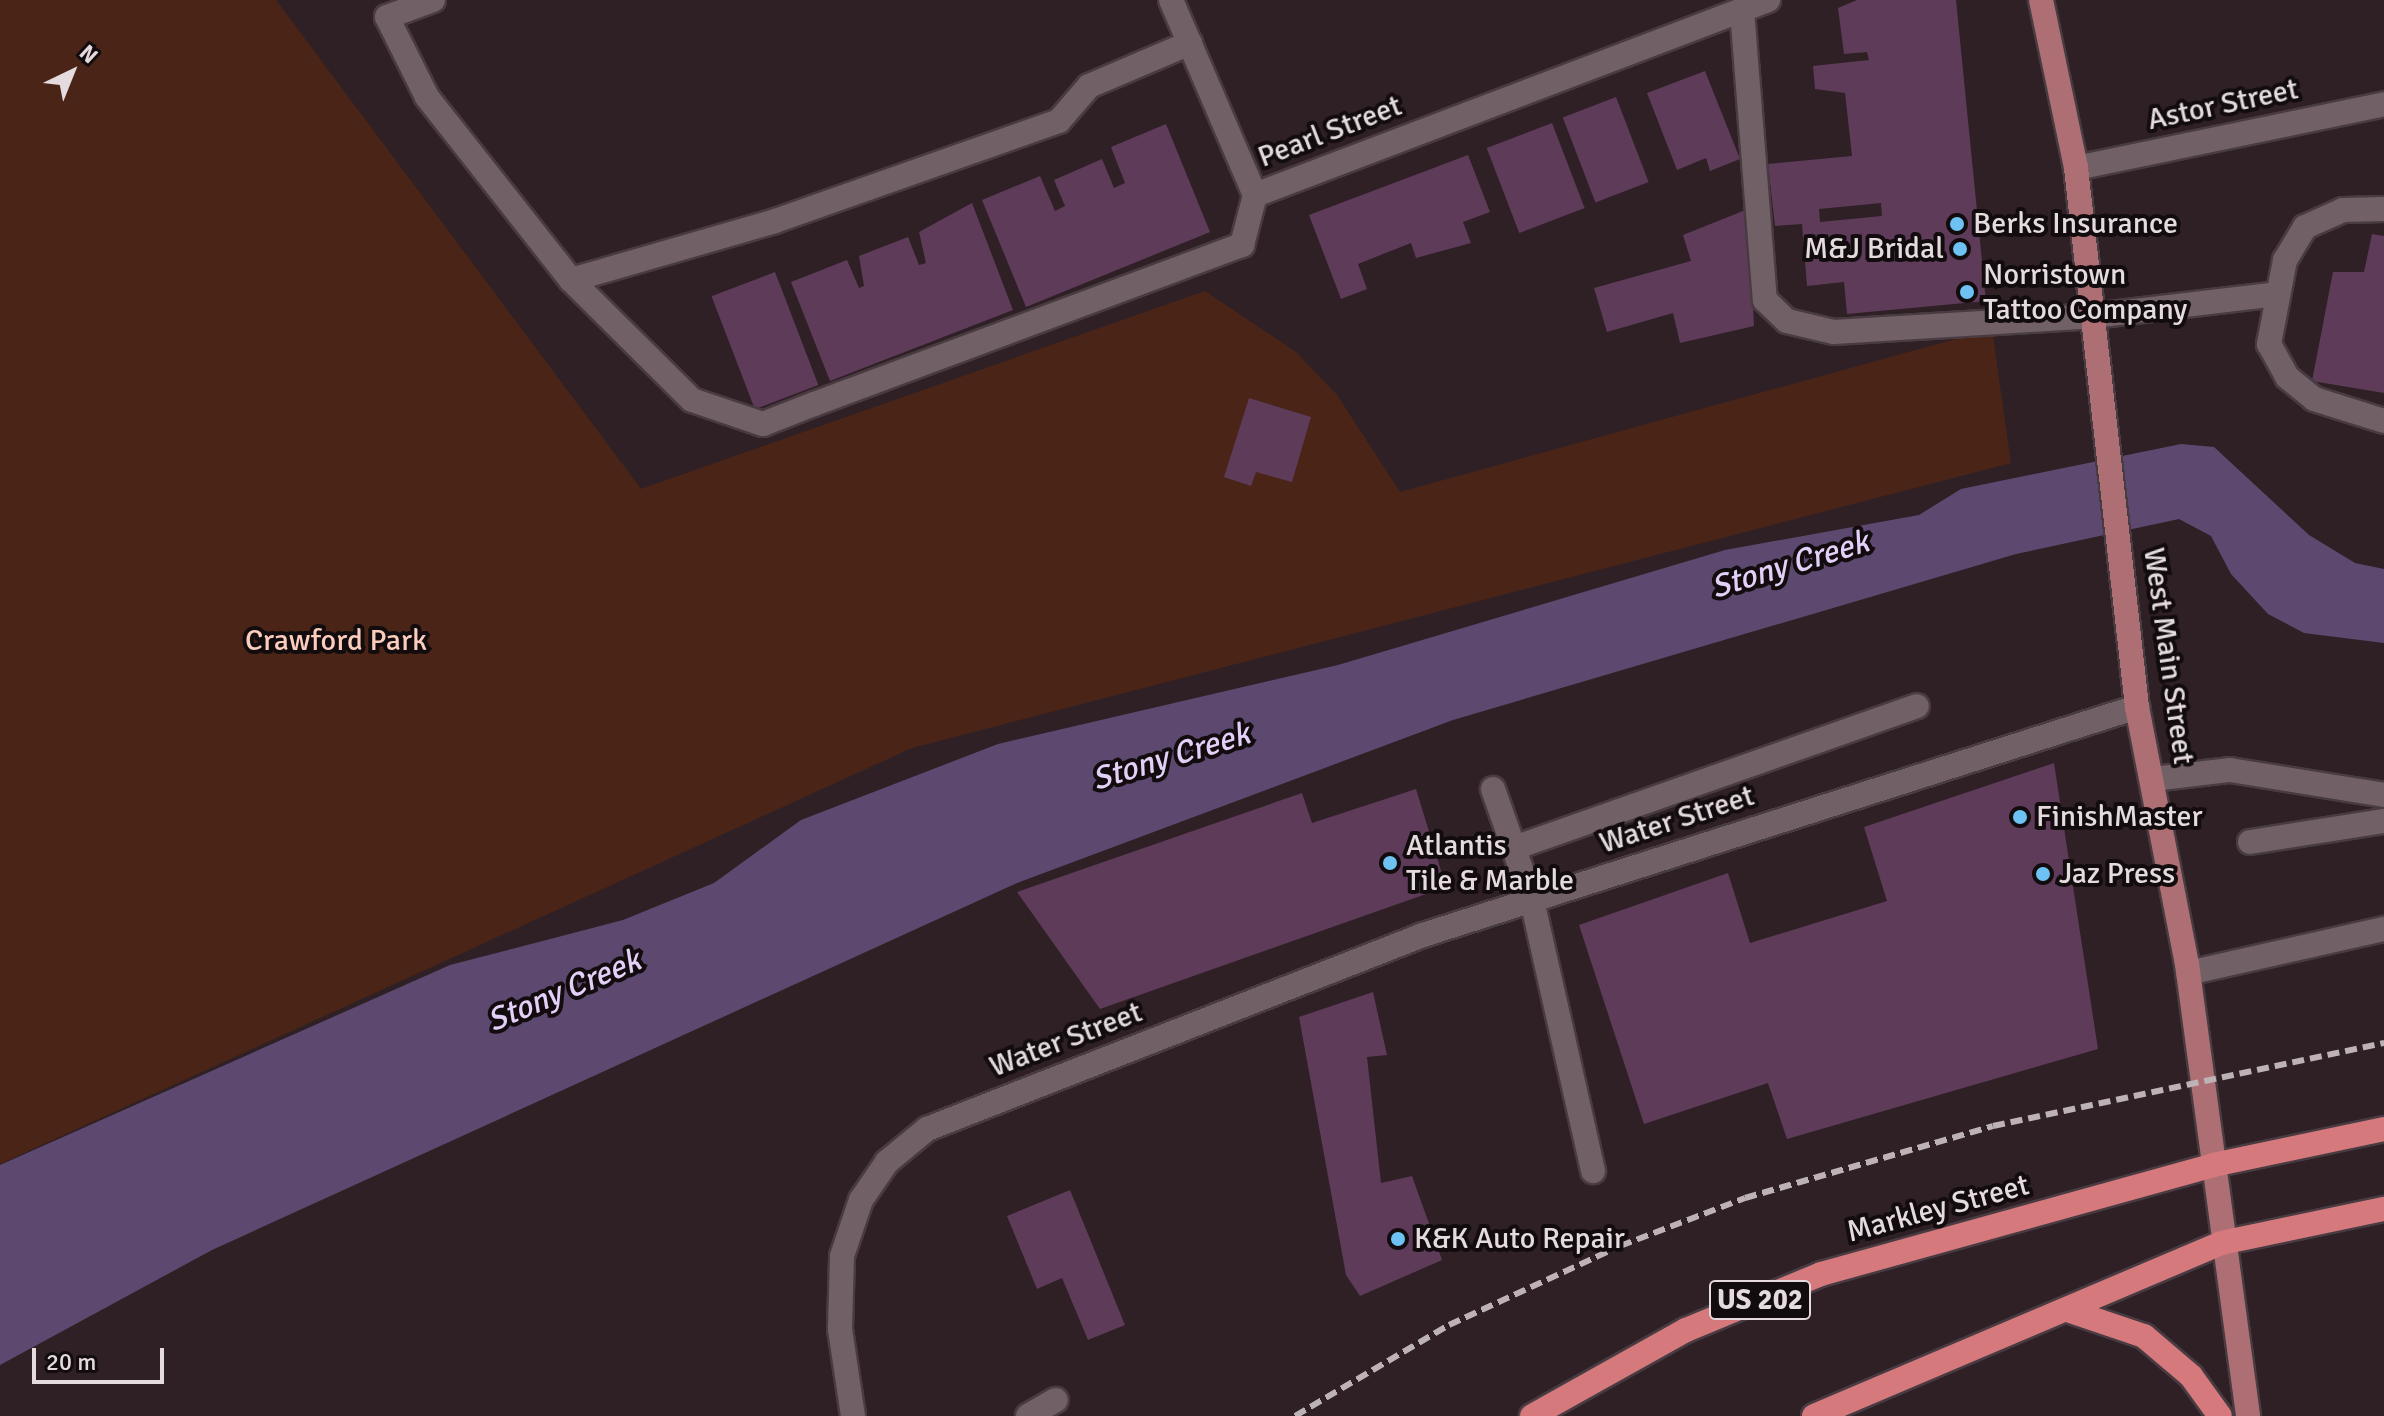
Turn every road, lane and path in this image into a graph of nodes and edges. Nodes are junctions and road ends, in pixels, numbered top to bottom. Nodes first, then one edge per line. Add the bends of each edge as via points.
1 (433, 0) edge
2 (1171, 0) edge
3 (1768, 0) edge
4 (2041, 0) edge
5 (1742, 10) junction
6 (1190, 43) junction
7 (2384, 104) edge
8 (2076, 168) junction
9 (1255, 195) junction
10 (2384, 209) edge
11 (571, 280) junction
12 (2277, 294) junction
13 (2093, 316) junction
14 (2384, 421) edge
15 (1917, 706) dead end
16 (2137, 707) junction
17 (2153, 779) junction
18 (1493, 789) dead end
19 (2384, 795) edge
20 (2384, 821) edge
21 (2250, 842) dead end
22 (1514, 848) junction
23 (1532, 900) junction
24 (2384, 929) edge
25 (2188, 973) junction
26 (2384, 1129) edge
27 (2213, 1165) junction
28 (1593, 1171) dead end
29 (2384, 1209) edge
30 (2221, 1243) junction
31 (2070, 1311) junction
32 (1056, 1400) dead end
33 (853, 1416) edge
34 (1028, 1416) edge
35 (1532, 1416) edge
36 (1814, 1416) edge
37 (2220, 1416) edge
38 (2248, 1416) edge

1 - 11 street via 387,17 427,97
2 - 6 street
3 - 5 street, Pearl Street
4 - 8 main road, West Main Street
5 - 9 street, Pearl Street
5 - 13 street via 1765,300 1772,310 1809,329 1834,332
6 - 9 street
6 - 11 street via 1089,86 1059,121 775,221
7 - 8 street, Astor Street
8 - 13 main road, West Main Street
9 - 11 street, Pearl Street via 1242,245 763,424 692,400
10 - 12 street via 2343,210 2305,227 2285,260
12 - 13 street
12 - 14 street via 2269,344 2287,377 2338,411
13 - 16 main road, West Main Street
15 - 22 street
16 - 17 main road, West Main Street
16 - 23 street, Water Street
17 - 19 street via 2230,770
17 - 25 main road, West Main Street
18 - 22 street
20 - 21 street
22 - 23 street
23 - 28 street
23 - 33 street, Water Street via 1423,935 927,1129 887,1162 861,1200 842,1256 840,1329
24 - 25 street
25 - 27 main road, West Main Street
26 - 27 highway, Markley Street / US 202
27 - 30 main road, West Main Street
27 - 35 highway, Markley Street / US 202 via 1821,1274 1686,1330
29 - 30 highway
30 - 31 highway
30 - 38 main road, West Main Street
31 - 36 highway
31 - 37 highway via 2144,1336 2191,1376
32 - 34 street

